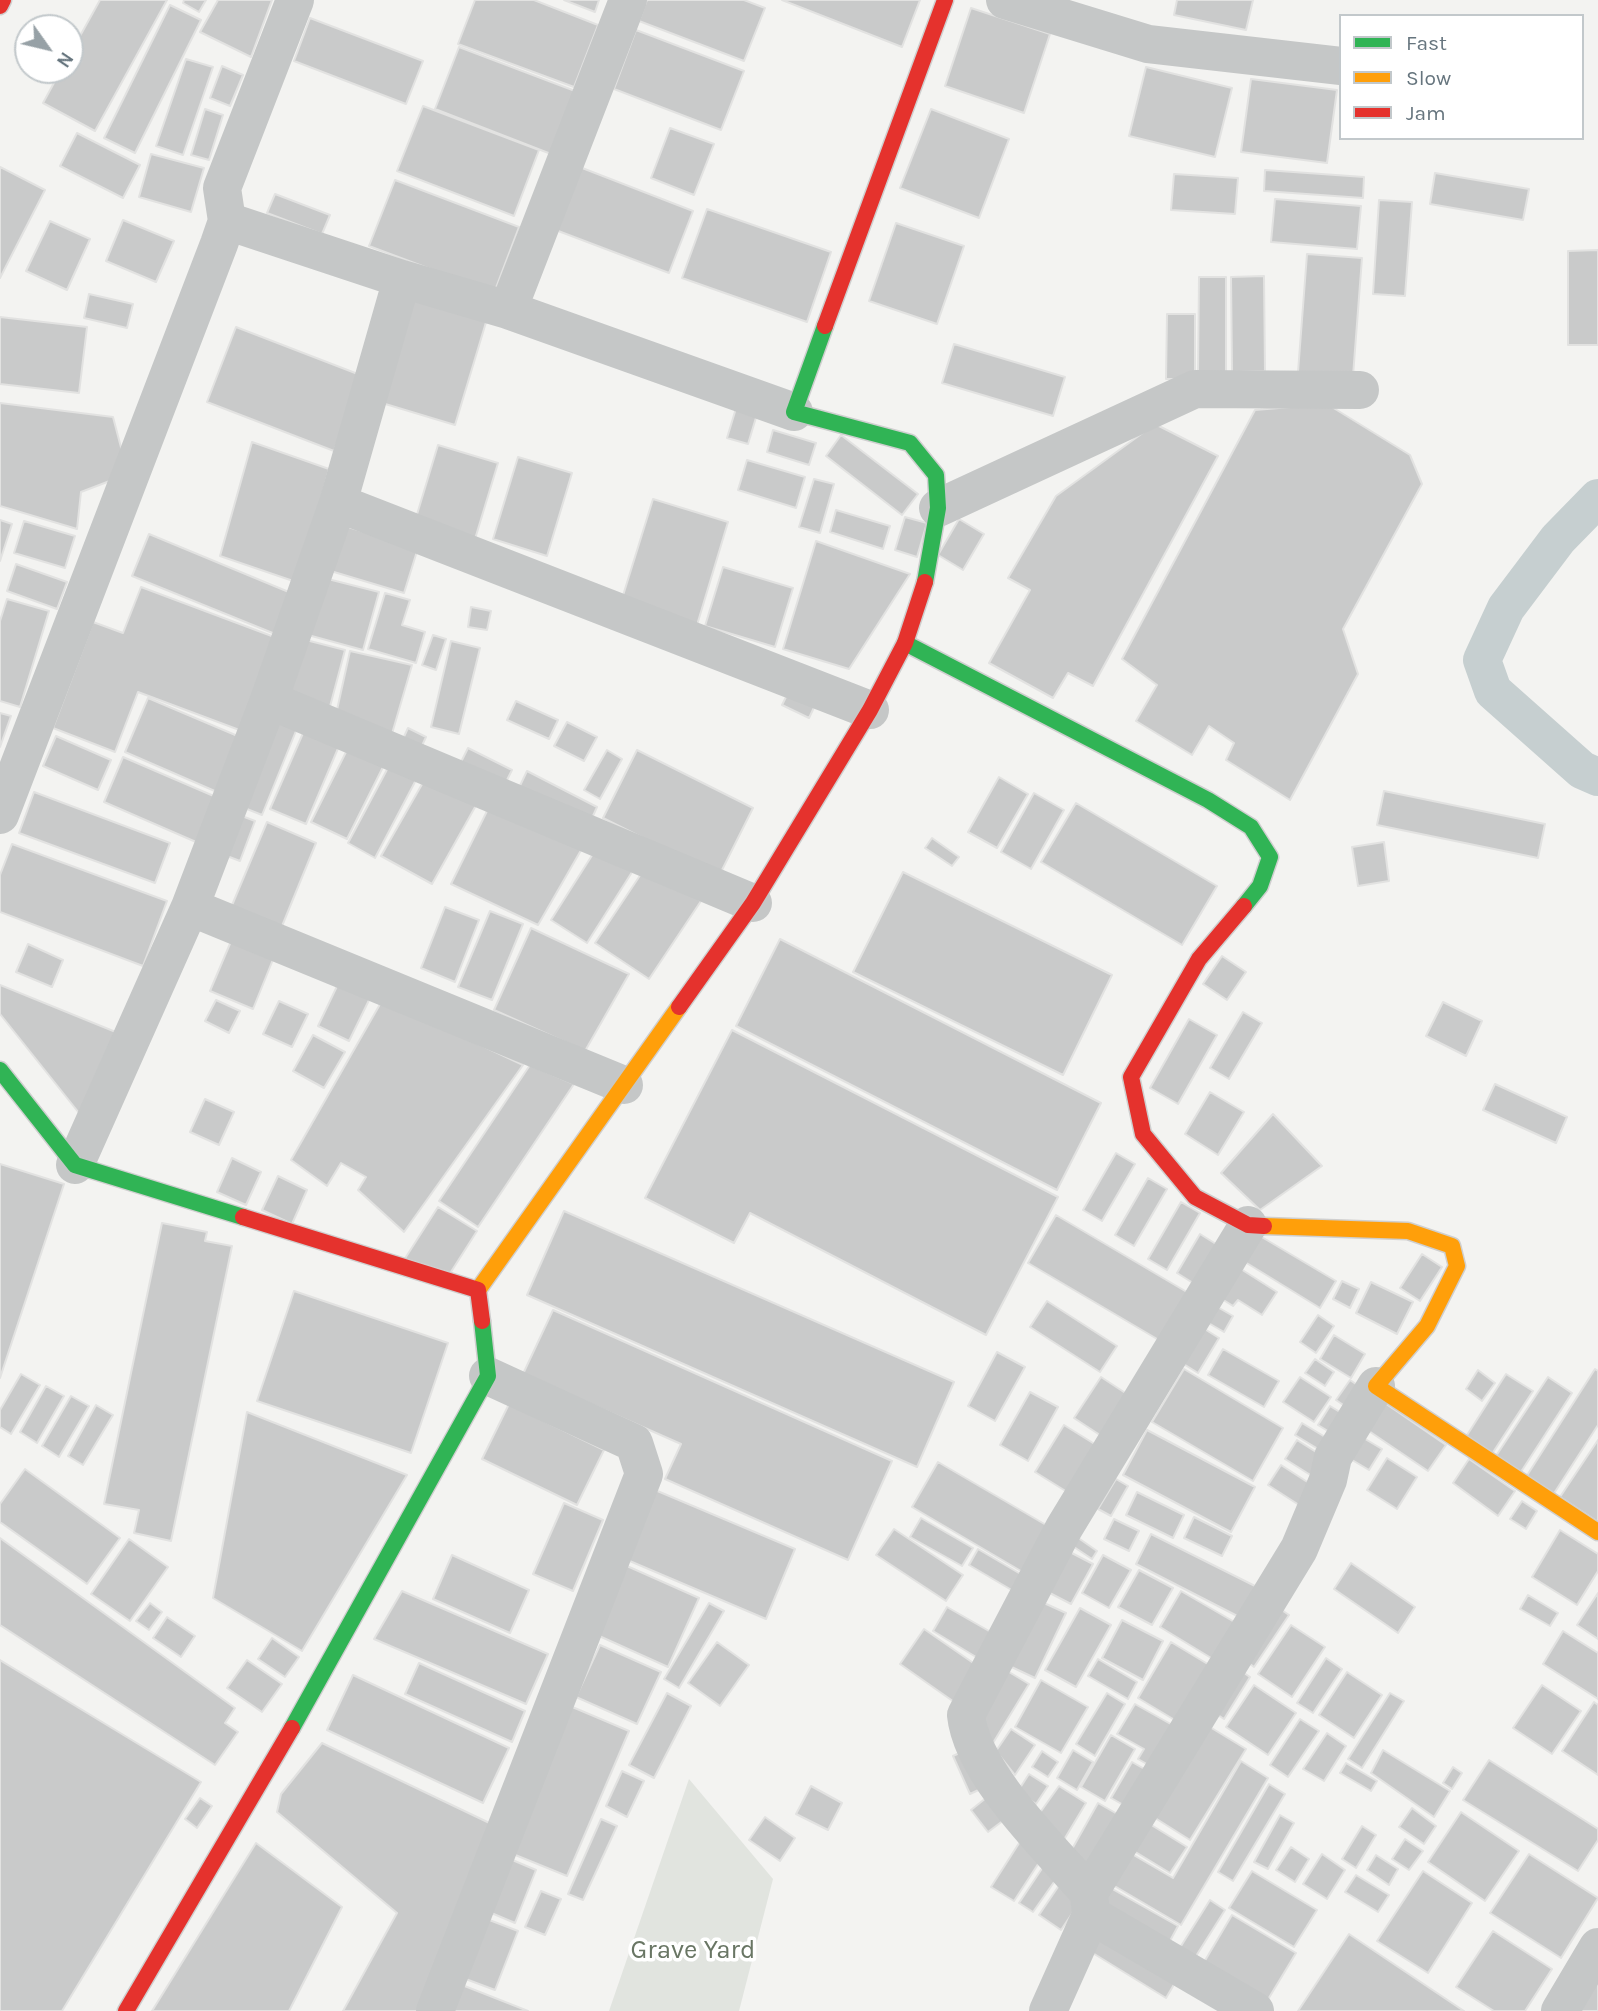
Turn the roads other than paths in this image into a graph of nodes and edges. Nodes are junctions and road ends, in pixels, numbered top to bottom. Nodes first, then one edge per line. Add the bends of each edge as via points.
1 (3, 0) edge
2 (295, 0) edge
3 (628, 0) edge
4 (945, 0) edge
5 (1005, 0) edge
6 (0, 6) edge
7 (1339, 66) edge
8 (227, 221) junction
9 (402, 279) junction
10 (508, 310) junction
11 (1360, 390) dead end
12 (794, 412) junction
13 (338, 503) junction
14 (939, 508) junction
15 (905, 643) junction
16 (269, 700) junction
17 (870, 710) junction
18 (0, 815) edge
19 (753, 903) junction
20 (190, 907) junction
21 (0, 1070) edge
22 (625, 1085) junction
23 (75, 1165) junction
24 (1248, 1225) junction
25 (478, 1290) junction
26 (488, 1376) junction
27 (1376, 1386) junction
28 (1598, 1532) edge
29 (1090, 1904) junction
30 (1598, 1947) edge
31 (126, 2011) edge
32 (435, 2011) edge
33 (1048, 2011) edge
34 (1255, 2011) edge
35 (1560, 2011) edge

1 - 6 street
2 - 8 street via 222,188
3 - 10 street
4 - 12 street
5 - 7 street via 1148,44
8 - 9 street
8 - 18 street
9 - 10 street
9 - 13 street
10 - 12 street
11 - 14 street via 1195,389
12 - 14 street via 910,443 936,475
13 - 16 street
13 - 17 street
14 - 15 street via 930,568
15 - 17 street
15 - 24 street via 1208,800 1251,827 1270,858 1260,886 1199,959 1131,1077 1143,1134 1195,1197
16 - 19 street
16 - 20 street
17 - 19 street
19 - 22 street
20 - 22 street
20 - 23 street
21 - 23 street
22 - 25 street
23 - 25 street
24 - 27 street via 1408,1231 1452,1246 1457,1266 1427,1326
24 - 29 street via 1064,1528 966,1715 967,1731 1001,1792
25 - 26 street
26 - 31 street via 344,1640
26 - 32 street via 634,1443 644,1474
27 - 28 street
27 - 29 street via 1332,1457 1328,1480 1299,1549
29 - 33 street
29 - 34 street
30 - 35 street

